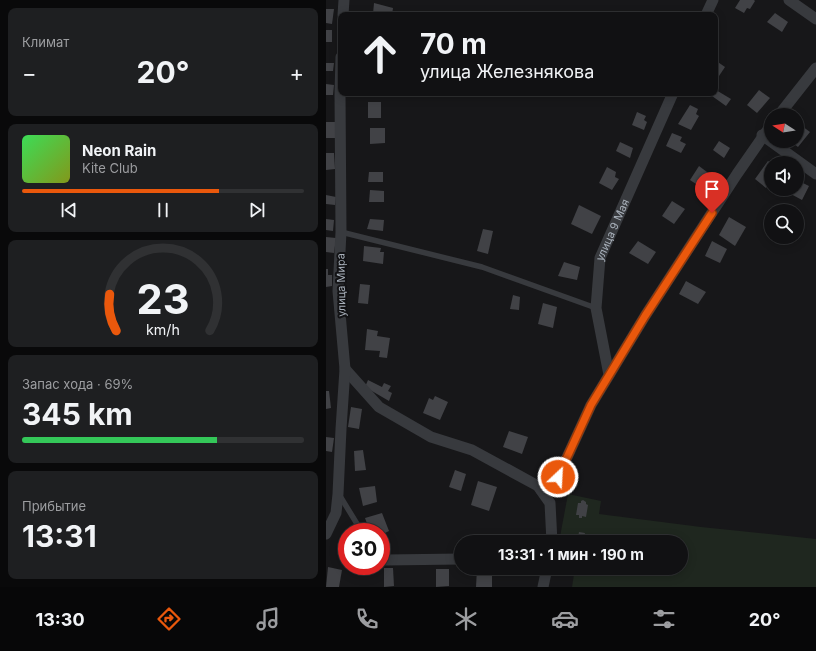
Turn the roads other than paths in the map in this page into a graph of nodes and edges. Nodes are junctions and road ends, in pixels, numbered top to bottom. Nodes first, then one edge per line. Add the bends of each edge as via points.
1 (344, 0) edge
2 (713, 0) edge
3 (788, 0) edge
4 (343, 12) edge
5 (707, 12) edge
6 (816, 19) edge
7 (816, 68) edge
8 (340, 96) edge
9 (672, 96) edge
10 (785, 108) edge
11 (762, 135) joint
12 (816, 174) edge
13 (341, 232) junction
14 (596, 308) junction
15 (345, 369) junction
16 (609, 375) junction
17 (539, 488) junction
18 (338, 494) junction
19 (356, 523) edge
20 (326, 534) edge
21 (549, 535) edge
22 (390, 557) edge
23 (454, 559) edge
24 (546, 575) edge
25 (543, 587) edge

1 - 4 street
2 - 5 street
3 - 6 street
7 - 10 street
8 - 13 street, улица Мира
9 - 14 street, улица 9 Мая via 600,258
11 - 12 street
11 - 16 street
13 - 14 lane via 482,267
13 - 15 street, улица Мира via 338,292
14 - 16 street, улица 9 Мая
15 - 17 street via 379,407 431,437 472,450
15 - 18 street, улица Мира
16 - 17 street via 591,405 558,477
17 - 21 street via 550,503
18 - 19 lane
18 - 20 street, улица Мира via 336,514
22 - 23 street
24 - 25 street

